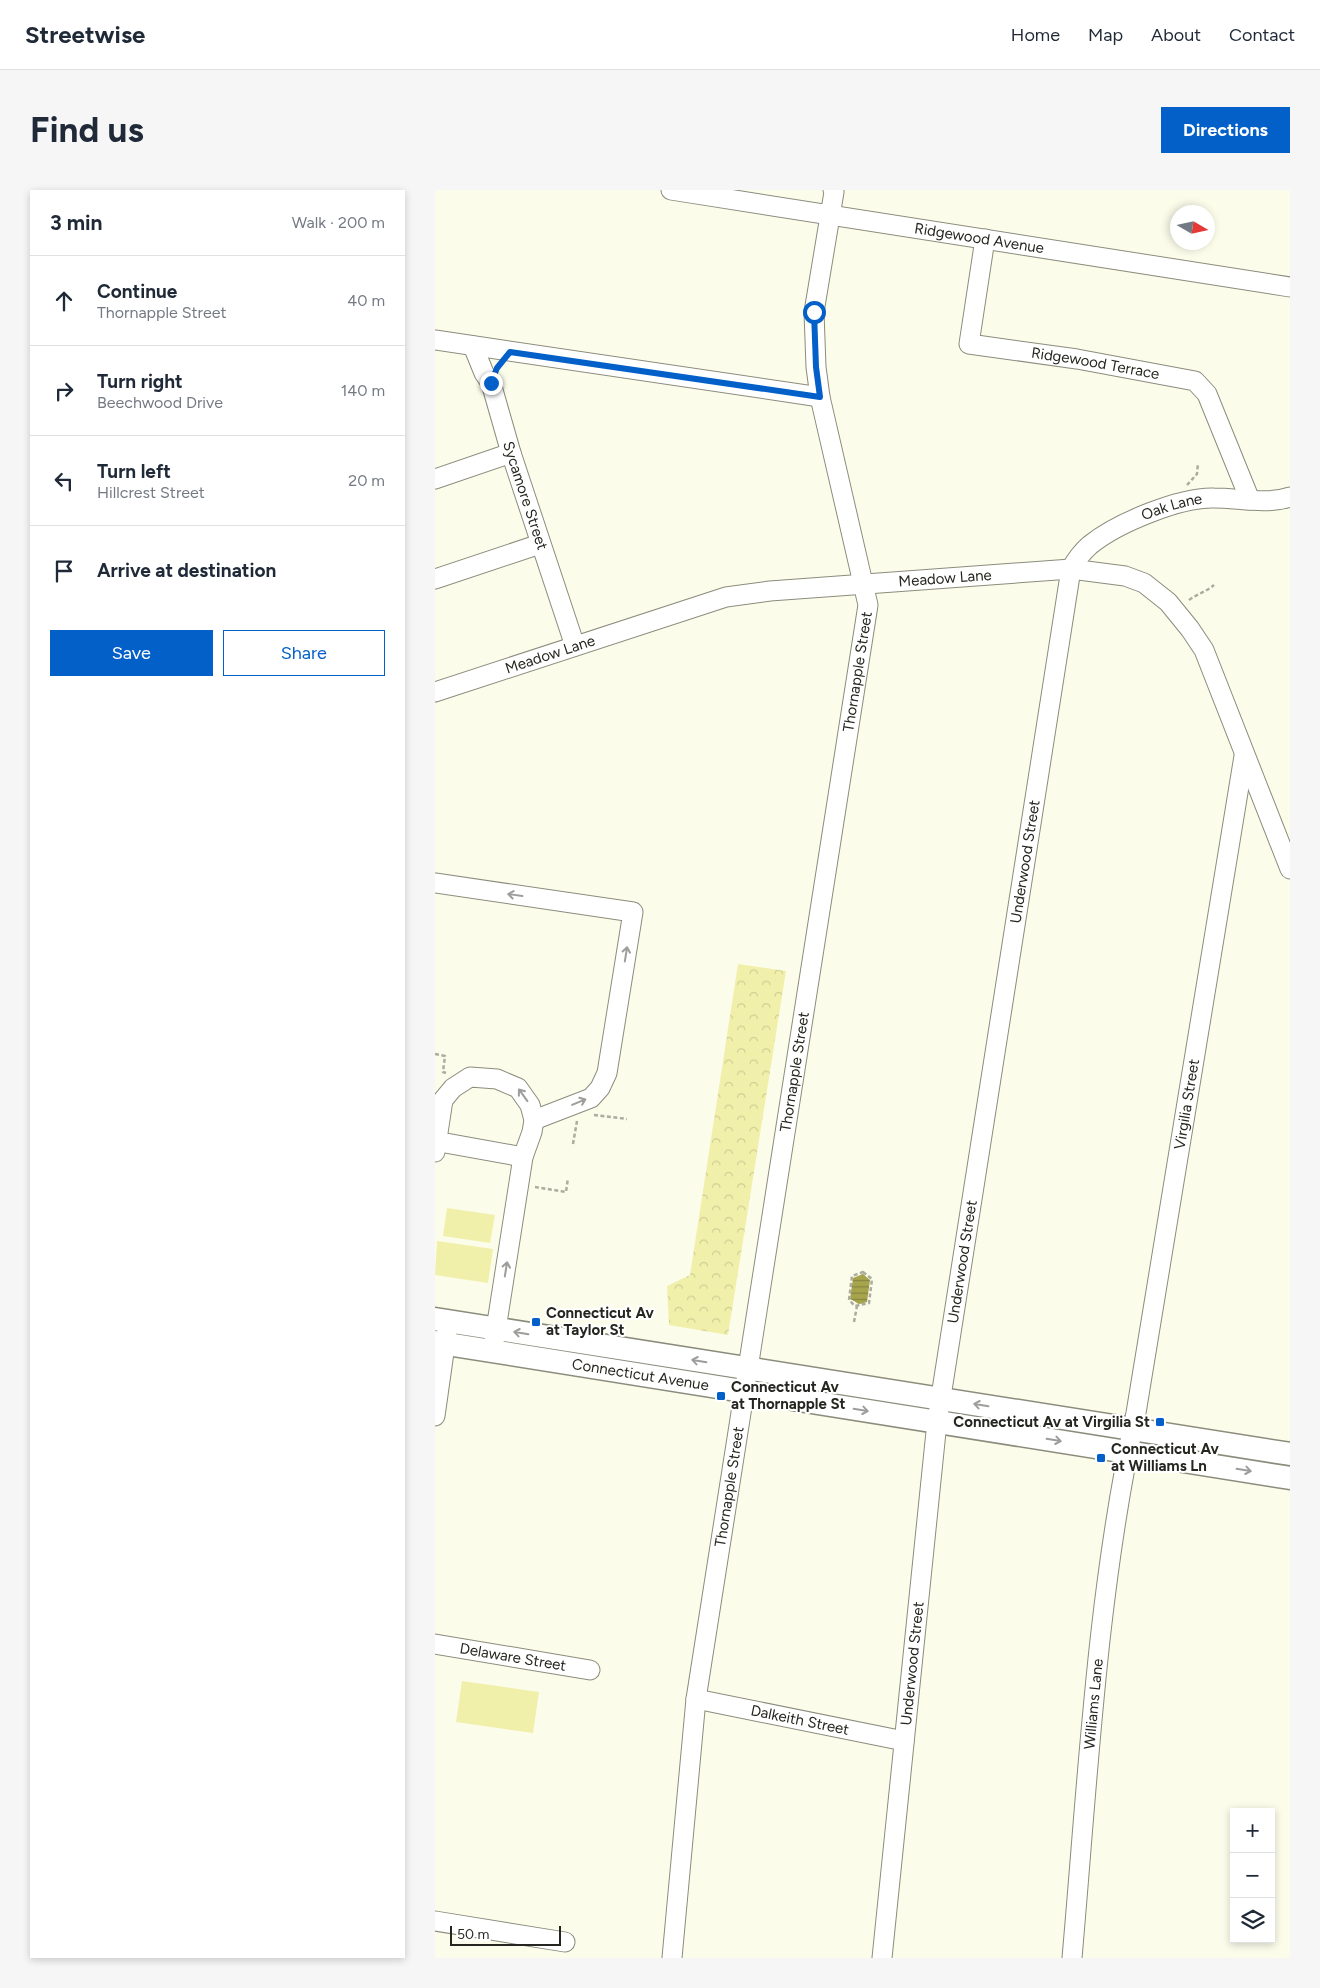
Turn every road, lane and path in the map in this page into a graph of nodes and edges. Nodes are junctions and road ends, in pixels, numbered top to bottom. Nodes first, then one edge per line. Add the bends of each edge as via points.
1 (671, 190) edge
2 (833, 190) edge
3 (830, 215) junction
4 (985, 239) junction
5 (1290, 287) edge
6 (435, 340) edge
7 (473, 346) junction
8 (510, 352) junction
9 (491, 383) junction
10 (820, 397) junction
11 (511, 453) junction
12 (1198, 463) dead end
13 (435, 478) edge
14 (1290, 496) edge
15 (1250, 500) junction
16 (1185, 501) junction
17 (540, 544) junction
18 (1071, 569) junction
19 (435, 579) edge
20 (863, 585) junction
21 (1215, 585) dead end
22 (1189, 600) dead end
23 (575, 646) junction
24 (435, 692) edge
25 (1245, 756) junction
26 (1290, 869) edge
27 (435, 883) edge
28 (435, 1054) edge
29 (449, 1073) dead end
30 (439, 1099) edge
31 (579, 1113) dead end
32 (588, 1114) dead end
33 (627, 1119) dead end
34 (534, 1120) junction
35 (573, 1144) dead end
36 (436, 1145) edge
37 (523, 1157) junction
38 (568, 1178) dead end
39 (519, 1183) junction
40 (857, 1306) junction
41 (442, 1320) edge
42 (854, 1322) dead end
43 (496, 1329) junction
44 (440, 1343) edge
45 (492, 1351) junction
46 (747, 1368) junction
47 (743, 1391) junction
48 (940, 1399) junction
49 (435, 1416) edge
50 (937, 1422) junction
51 (1133, 1429) junction
52 (1127, 1452) junction
53 (1290, 1454) edge
54 (1290, 1478) edge
55 (435, 1644) edge
56 (589, 1670) dead end
57 (696, 1699) junction
58 (904, 1741) junction
59 (435, 1921) edge
60 (565, 1942) dead end
61 (672, 1958) edge
62 (883, 1958) edge
63 (1072, 1958) edge

1 - 3 street, Ridgewood Avenue
2 - 3 street, Thornapple Street
3 - 4 street, Ridgewood Avenue
3 - 10 street, Thornapple Street via 814,312
4 - 5 street, Ridgewood Avenue
4 - 15 street, Ridgewood Terrace via 969,344 1195,381 1207,394
6 - 7 street
7 - 8 street
7 - 9 street, Sycamore Street
8 - 9 street via 497,368
8 - 10 street
9 - 11 street, Sycamore Street
10 - 20 street, Thornapple Street
11 - 13 street
11 - 17 street, Sycamore Street
12 - 16 path via 1197,474 1187,485
14 - 15 street, Oak Lane via 1275,501
15 - 16 street, Oak Lane via 1198,498
16 - 18 street, Oak Lane via 1111,531 1091,544
17 - 19 street
17 - 23 street, Sycamore Street
18 - 20 street, Meadow Lane
18 - 25 street, Meadow Lane via 1125,576 1144,583 1168,602 1204,650
18 - 48 street, Underwood Street
20 - 23 street, Meadow Lane via 726,597
20 - 46 street, Thornapple Street via 868,605
21 - 22 path
23 - 24 street, Meadow Lane
25 - 26 street, Meadow Lane
25 - 51 street, Virgilia Street
34 -> 27 street via 591,1098 607,1072 633,912
28 - 29 path via 445,1056 443,1072
34 -> 30 street via 530,1105 518,1088 497,1080 470,1077
30 - 36 street
31 - 35 path
32 - 33 path
34 - 37 street
36 - 37 street
37 - 39 street
38 - 39 path via 566,1192
43 -> 39 street
40 - 40 path via 849,1300 852,1276 863,1272 872,1279 869,1303
40 - 42 path
41 - 43 main road, Connecticut Avenue
41 - 44 street
43 - 45 street
46 -> 43 main road, Connecticut Avenue
44 - 45 main road, Connecticut Avenue
44 - 49 street
45 - 47 main road, Connecticut Avenue
46 - 47 street, Thornapple Street
46 - 48 main road, Connecticut Avenue
47 -> 50 main road, Connecticut Avenue
47 - 57 street, Thornapple Street
48 - 50 street, Underwood Street
51 -> 48 main road, Connecticut Avenue
50 -> 52 main road, Connecticut Avenue
50 - 58 street, Underwood Street
51 - 52 street, Virgilia Street
51 - 53 main road, Connecticut Avenue
52 -> 54 main road, Connecticut Avenue
52 - 63 street, Williams Lane via 1102,1629
55 - 56 street, Delaware Street
57 - 58 street, Dalkeith Street
57 - 61 street, Thornapple Street
58 - 62 street, Underwood Street
59 - 60 street

